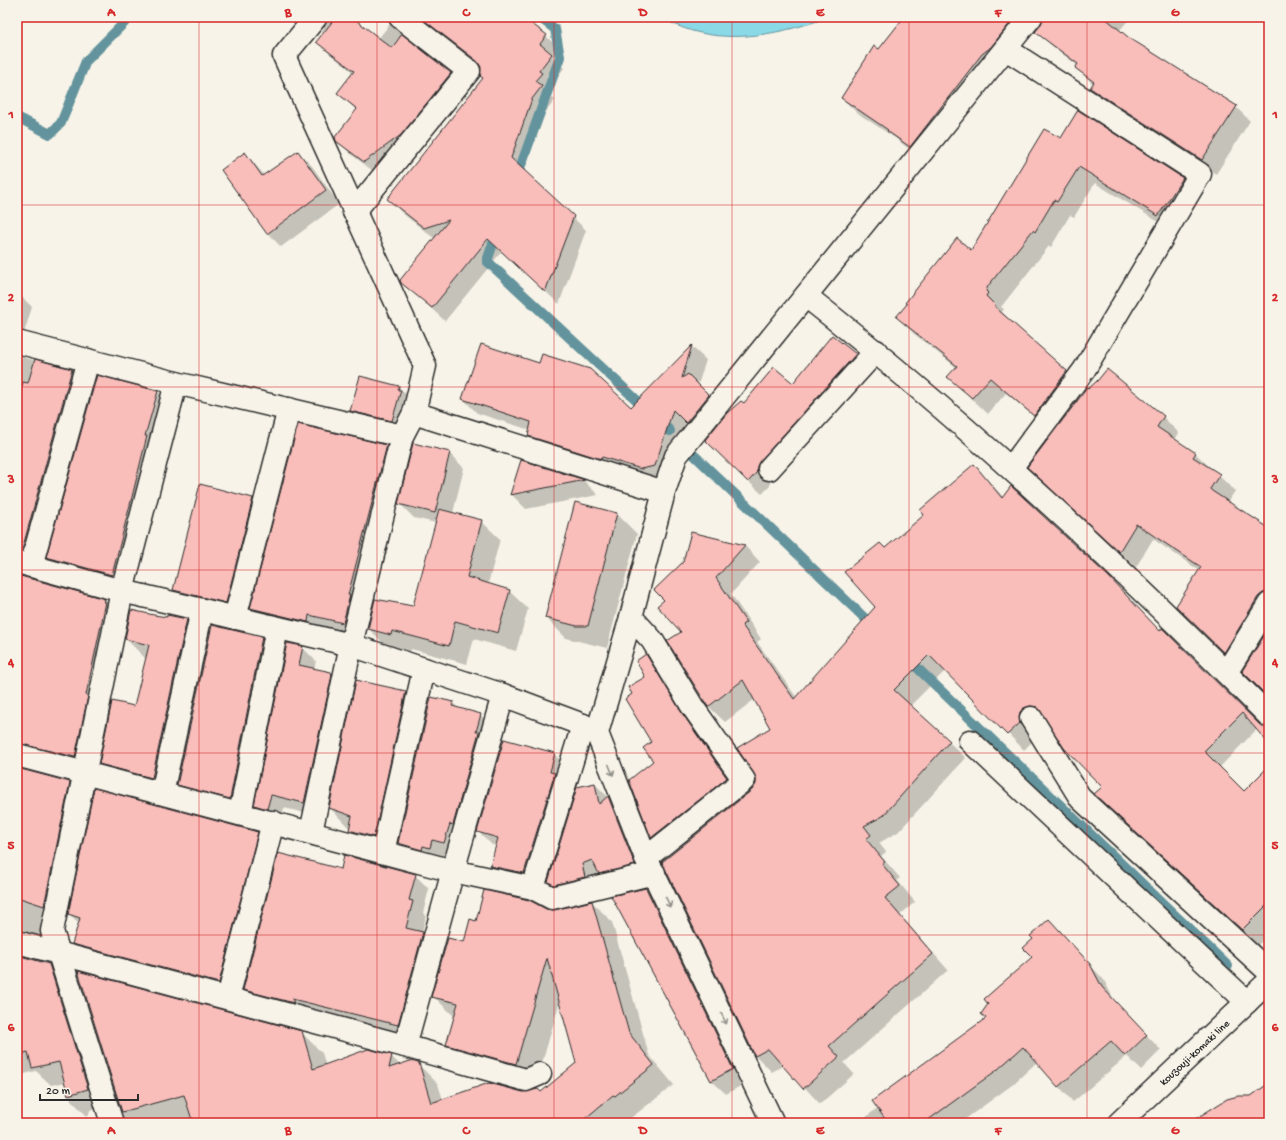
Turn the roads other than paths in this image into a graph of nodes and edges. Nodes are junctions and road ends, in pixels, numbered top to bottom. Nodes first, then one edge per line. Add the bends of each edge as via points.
1 (316, 17) edge
2 (400, 17) edge
3 (1031, 17) edge
4 (1006, 49) junction
5 (354, 212) junction
6 (806, 296) junction
7 (17, 342) edge
8 (876, 351) junction
9 (88, 360) junction
10 (176, 383) junction
11 (289, 409) junction
12 (414, 413) junction
13 (402, 436) junction
14 (1011, 468) junction
15 (769, 469) dead end
16 (664, 492) junction
17 (24, 564) edge
18 (122, 591) junction
19 (1269, 604) edge
20 (202, 610) junction
21 (631, 617) junction
22 (234, 618) junction
23 (277, 628) junction
24 (351, 645) junction
25 (424, 669) junction
26 (1226, 673) junction
27 (503, 695) junction
28 (1269, 716) edge
29 (1031, 718) dead end
30 (590, 729) junction
31 (970, 741) dead end
32 (17, 755) edge
33 (84, 773) junction
34 (162, 793) junction
35 (240, 814) junction
36 (273, 822) junction
37 (311, 832) junction
38 (383, 852) junction
39 (650, 865) junction
40 (452, 871) junction
41 (533, 888) junction
42 (17, 942) edge
43 (58, 953) junction
44 (1269, 972) edge
45 (1269, 981) edge
46 (228, 998) junction
47 (1247, 1002) junction
48 (405, 1046) junction
49 (540, 1074) dead end
50 (112, 1123) edge
51 (773, 1123) edge
52 (1119, 1123) edge

1 - 5 street via 284,56
2 - 5 street via 469,71
3 - 4 street
4 - 6 street
4 - 14 street via 1200,174 1084,370
5 - 12 street via 425,366
6 - 8 street
6 - 16 street via 676,456
7 - 9 street
8 - 14 street
8 - 15 street
9 - 10 street
9 - 17 street
10 - 11 street
10 - 18 street
11 - 13 street
11 - 22 street
12 - 13 street
12 - 16 street
13 - 24 street
14 - 26 street
16 - 21 street
17 - 18 street
18 - 20 street
18 - 33 street
19 - 26 street
20 - 22 street
20 - 34 street
21 - 30 street
21 - 39 street via 652,640 692,706 744,780
22 - 23 street
23 - 24 street
23 - 35 street
24 - 25 street
24 - 37 street
25 - 27 street
25 - 38 street
26 - 28 street
27 - 30 street
27 - 40 street
29 - 44 street via 1081,799
30 -> 39 street
30 - 41 street
31 - 47 street
32 - 33 street
33 - 34 street
33 - 43 street via 52,931
34 - 35 street
35 - 36 street
36 - 37 street
36 - 46 street
37 - 38 street
38 - 40 street
39 - 41 street via 552,898
39 -> 51 street
40 - 41 street
40 - 48 street
42 - 43 street
43 - 46 street
43 - 50 street
45 - 47 street, kouzouji-komaki line
46 - 48 street
47 - 52 street, kouzouji-komaki line
48 - 49 street via 526,1080

